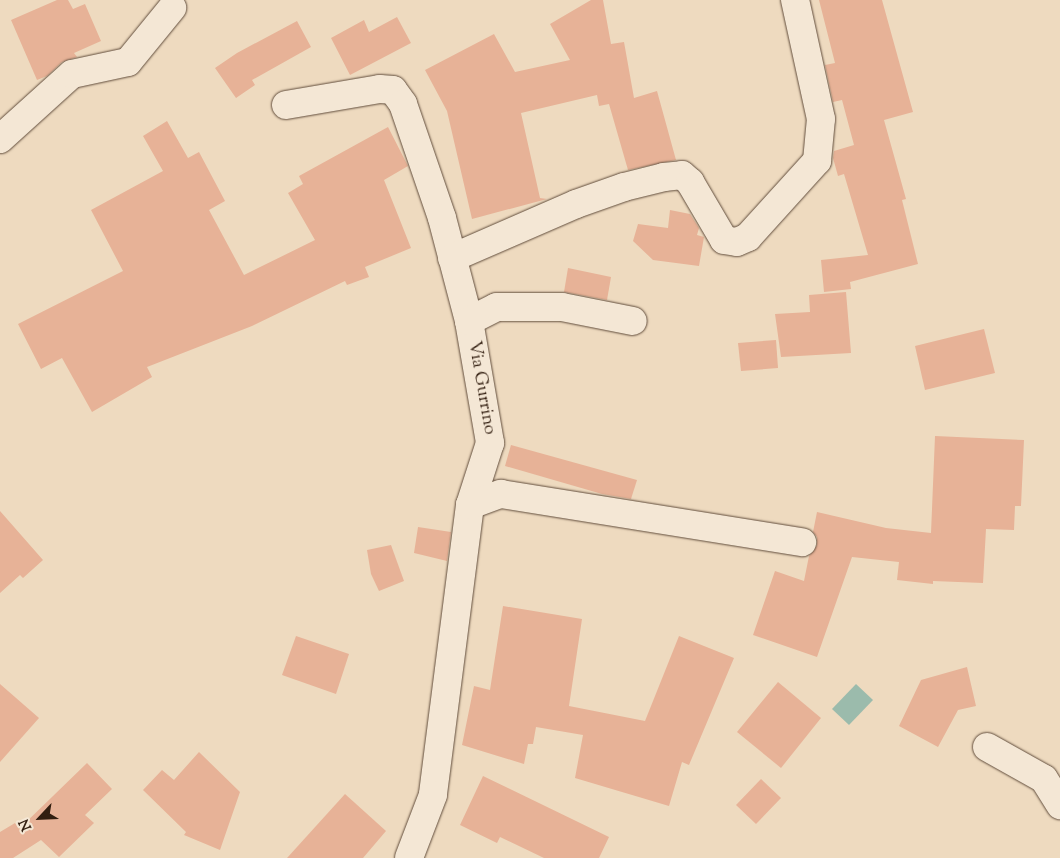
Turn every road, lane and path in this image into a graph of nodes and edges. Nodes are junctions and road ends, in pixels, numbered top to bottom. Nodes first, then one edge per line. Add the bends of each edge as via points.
1 (795, 0) edge
2 (172, 8) dead end
3 (286, 105) dead end
4 (2, 133) edge
5 (452, 258) junction
6 (469, 321) junction
7 (633, 321) dead end
8 (470, 506) junction
9 (802, 542) dead end
10 (986, 747) dead end
11 (1060, 805) edge
12 (409, 858) edge

1 - 5 street via 821,119 817,160 748,236 737,242 724,240 690,182 682,176 664,177 576,204
2 - 4 street via 128,62 72,74
3 - 5 street, Via Gurrino via 380,89 393,90 403,104 442,218
5 - 6 street, Via Gurrino
6 - 7 street via 497,307 562,307
6 - 8 street, Via Gurrino via 490,443
8 - 9 street via 501,494
8 - 12 street, Via Gurrino via 433,795
10 - 11 street via 1044,780

